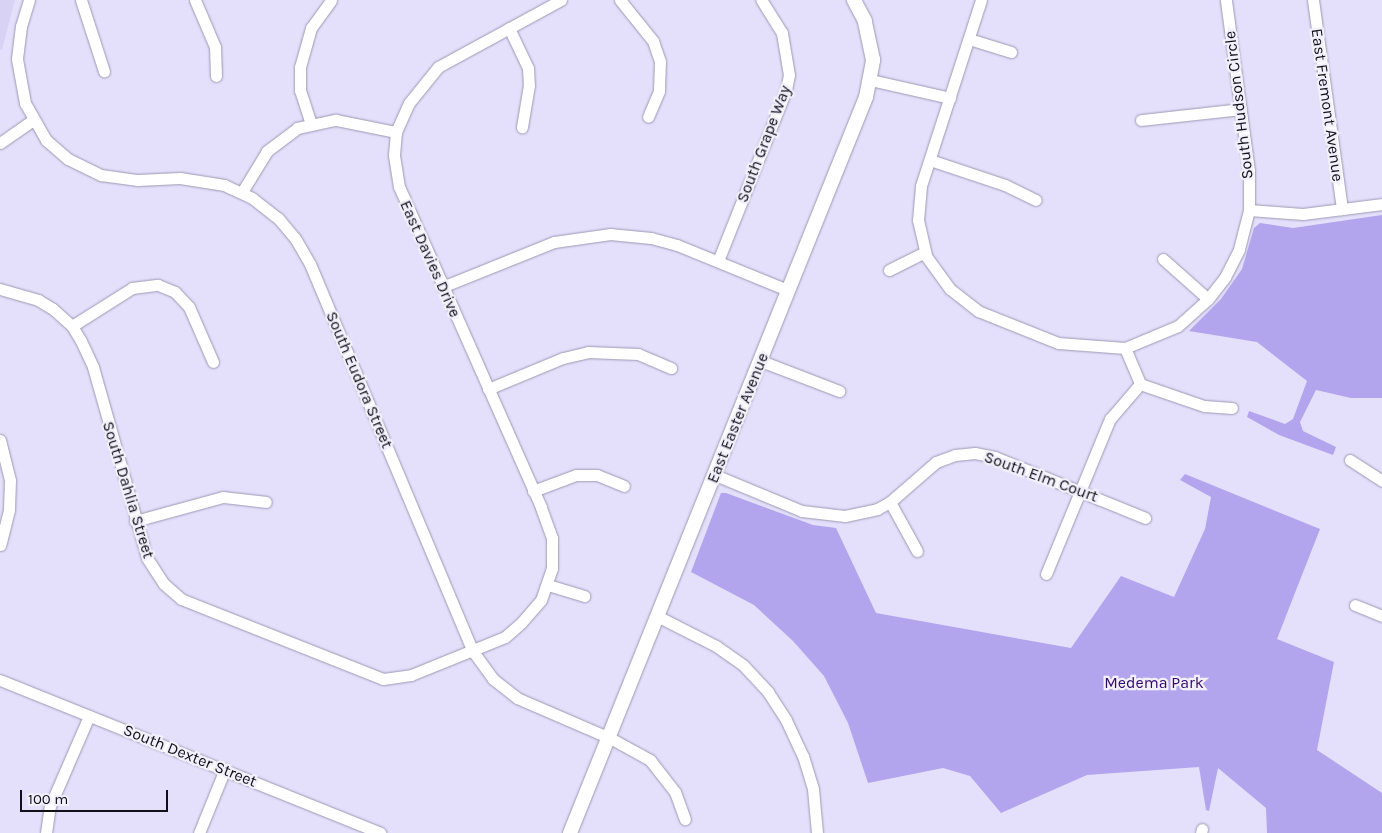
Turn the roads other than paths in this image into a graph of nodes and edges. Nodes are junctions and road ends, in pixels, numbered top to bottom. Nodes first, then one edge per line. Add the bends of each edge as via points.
1 (29, 0) edge
2 (82, 0) edge
3 (195, 0) edge
4 (331, 0) edge
5 (561, 0) edge
6 (620, 0) edge
7 (761, 0) edge
8 (854, 0) edge
9 (981, 0) edge
10 (1226, 0) edge
11 (1313, 0) edge
12 (509, 28) junction
13 (968, 39) junction
14 (1011, 52) dead end
15 (104, 70) dead end
16 (216, 76) dead end
17 (871, 80) junction
18 (950, 98) junction
19 (1240, 109) junction
20 (648, 117) dead end
21 (33, 120) junction
22 (1141, 120) dead end
23 (311, 124) junction
24 (522, 127) dead end
25 (396, 132) junction
26 (0, 143) edge
27 (930, 160) junction
28 (242, 192) junction
29 (1036, 200) dead end
30 (1382, 204) edge
31 (1342, 209) junction
32 (1249, 210) junction
33 (925, 252) junction
34 (1163, 259) dead end
35 (718, 261) junction
36 (889, 270) dead end
37 (442, 287) junction
38 (0, 289) edge
39 (787, 290) junction
40 (1208, 299) junction
41 (72, 326) junction
42 (1125, 348) junction
43 (761, 361) junction
44 (213, 362) dead end
45 (671, 368) dead end
46 (1140, 384) junction
47 (488, 388) junction
48 (839, 391) dead end
49 (1232, 408) dead end
50 (0, 440) edge
51 (1350, 460) dead end
52 (715, 475) junction
53 (1382, 481) edge
54 (624, 486) dead end
55 (533, 491) junction
56 (1082, 491) junction
57 (266, 502) dead end
58 (890, 502) junction
59 (1145, 518) dead end
60 (135, 521) junction
61 (0, 545) edge
62 (917, 551) dead end
63 (1046, 574) dead end
64 (548, 585) junction
65 (584, 596) dead end
66 (1354, 605) dead end
67 (657, 616) junction
68 (1382, 616) edge
69 (472, 650) junction
70 (0, 680) edge
71 (89, 716) junction
72 (610, 738) junction
73 (225, 769) junction
74 (685, 819) dead end
75 (46, 833) edge
76 (199, 833) edge
77 (380, 833) edge
78 (570, 833) edge
79 (817, 833) edge

1 - 21 street, South Eudora Street via 21,26 17,59 20,88
2 - 15 street
3 - 16 street via 215,46
4 - 23 street via 311,28 300,67 300,90
5 - 12 street, East Davies Drive
6 - 20 street via 653,42 660,61 660,91
7 - 35 street, South Grape Way via 782,33 789,75 786,90
8 - 17 street, East Easter Avenue via 870,39
9 - 13 street
10 - 19 street, South Hudson Circle
11 - 31 street, East Fremont Avenue
12 - 24 street via 528,68 529,85
12 - 25 street, East Davies Drive via 438,66 418,87
13 - 14 street
13 - 18 street
17 - 18 street
17 - 39 street, East Easter Avenue
18 - 27 street
19 - 22 street
19 - 32 street, South Hudson Circle
21 - 26 street
21 - 28 street, South Eudora Street via 58,152 101,174 138,180 203,180
23 - 25 street via 323,120 350,121
23 - 28 street via 285,136 267,151
25 - 37 street, East Davies Drive via 394,155 399,187
27 - 29 street via 1005,185
27 - 33 street via 922,186 918,220
28 - 69 street, South Eudora Street via 278,218 295,238 310,264
30 - 31 street
31 - 32 street via 1288,214
32 - 40 street, South Hudson Circle via 1234,263
33 - 36 street
33 - 42 street via 950,289 978,311 1058,343
34 - 40 street
35 - 37 street via 651,238 591,235 533,249
35 - 39 street
37 - 47 street, East Davies Drive
38 - 41 street, South Dahlia Street via 38,300
39 - 43 street, East Easter Avenue
40 - 42 street, South Hudson Circle via 1178,326
41 - 44 street via 132,288 158,286 175,292 189,307
41 - 60 street, South Dahlia Street via 93,367
42 - 46 street
43 - 48 street
43 - 52 street, East Easter Avenue
45 - 47 street via 638,354 588,352 563,358
46 - 49 street via 1204,406
46 - 56 street via 1110,419
47 - 55 street, East Davies Drive
50 - 61 street via 10,480 9,510
51 - 53 street
52 - 58 street, South Elm Court via 817,515 855,515
52 - 67 street, East Easter Avenue
54 - 55 street via 597,475 576,475
55 - 64 street, East Davies Drive via 552,538 552,568
56 - 58 street, South Elm Court via 995,457 966,453 936,462
56 - 59 street, South Elm Court
56 - 63 street
57 - 60 street via 223,497
58 - 62 street
60 - 69 street, South Dahlia Street via 151,566 181,599 371,677 402,678
64 - 65 street
64 - 69 street, East Davies Drive via 541,600 522,623 505,637
66 - 68 street
67 - 72 street, East Easter Avenue
67 - 79 street via 716,646 743,665 768,692 803,756 813,789
69 - 72 street, South Eudora Street via 493,679 517,698
70 - 71 street, South Dexter Street
71 - 73 street, South Dexter Street
71 - 75 street via 50,806
72 - 74 street, South Eudora Street via 643,756 665,777
72 - 78 street, East Easter Avenue
73 - 76 street
73 - 77 street, South Dexter Street

